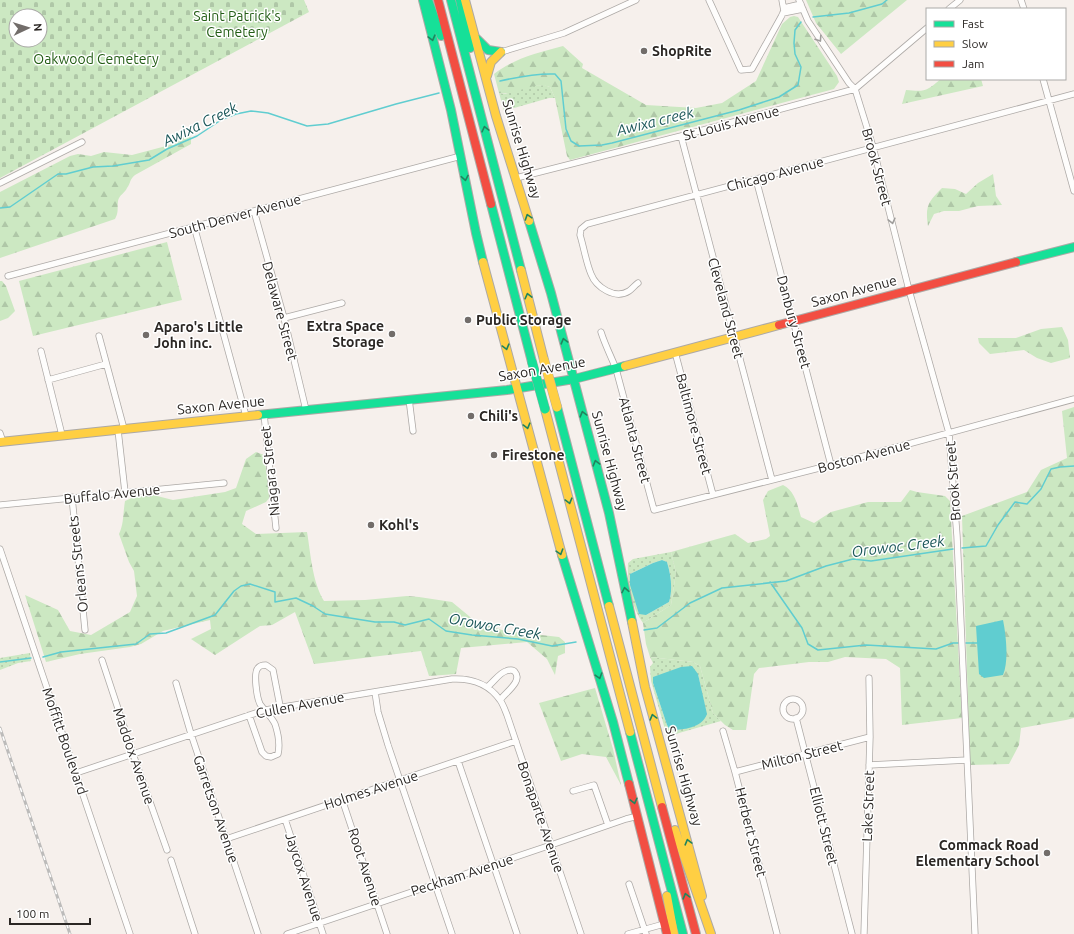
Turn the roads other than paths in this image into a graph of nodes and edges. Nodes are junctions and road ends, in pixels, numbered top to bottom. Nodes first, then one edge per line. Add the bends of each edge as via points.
1 (422, 0) edge
2 (428, 0) edge
3 (438, 0) edge
4 (451, 0) edge
5 (460, 0) edge
6 (465, 0) edge
7 (636, 0) edge
8 (708, 0) edge
9 (782, 0) edge
10 (960, 0) edge
11 (801, 4) edge
12 (950, 8) edge
13 (783, 11) junction
14 (926, 29) edge
15 (475, 37) junction
16 (501, 52) junction
17 (486, 78) junction
18 (1043, 80) edge
19 (474, 88) junction
20 (461, 89) junction
21 (855, 89) junction
22 (1074, 94) edge
23 (1049, 101) junction
24 (681, 136) junction
25 (82, 142) dead end
26 (873, 147) junction
27 (461, 156) junction
28 (516, 178) junction
29 (756, 179) junction
30 (0, 184) edge
31 (1074, 191) edge
32 (696, 195) junction
33 (254, 212) junction
34 (194, 226) junction
35 (1074, 247) edge
36 (8, 276) dead end
37 (638, 283) dead end
38 (909, 290) junction
39 (342, 303) dead end
40 (284, 318) junction
41 (794, 322) junction
42 (601, 332) dead end
43 (99, 336) dead end
44 (734, 337) junction
45 (40, 351) dead end
46 (675, 352) junction
47 (106, 364) junction
48 (616, 369) junction
49 (574, 379) junction
50 (48, 380) junction
51 (517, 389) junction
52 (409, 399) junction
53 (1074, 399) edge
54 (306, 410) junction
55 (264, 414) junction
56 (246, 416) junction
57 (121, 429) junction
58 (413, 431) dead end
59 (0, 433) edge
60 (949, 433) junction
61 (62, 436) junction
62 (1, 442) edge
63 (831, 464) junction
64 (772, 480) junction
65 (224, 483) dead end
66 (125, 492) junction
67 (712, 495) junction
68 (72, 498) junction
69 (0, 505) edge
70 (654, 510) joint
71 (276, 528) dead end
72 (0, 549) edge
73 (85, 630) dead end
74 (102, 660) dead end
75 (869, 678) dead end
76 (176, 683) dead end
77 (487, 688) junction
78 (375, 692) junction
79 (500, 700) junction
80 (280, 706) junction
81 (265, 710) junction
82 (249, 715) junction
83 (796, 718) dead end
84 (723, 731) dead end
85 (191, 734) junction
86 (870, 737) junction
87 (516, 741) junction
88 (133, 754) junction
89 (806, 754) junction
90 (967, 760) junction
91 (458, 761) junction
92 (869, 765) junction
93 (735, 772) junction
94 (76, 773) junction
95 (400, 781) junction
96 (656, 783) junction
97 (573, 791) dead end
98 (342, 799) junction
99 (638, 816) junction
100 (285, 819) junction
101 (608, 825) junction
102 (226, 839) junction
103 (551, 846) junction
104 (167, 850) dead end
105 (171, 860) dead end
106 (493, 865) junction
107 (666, 868) junction
108 (436, 884) junction
109 (628, 884) dead end
110 (377, 904) junction
111 (320, 923) junction
112 (664, 924) junction
113 (645, 931) edge
114 (130, 934) edge
115 (194, 934) edge
116 (258, 934) edge
117 (287, 934) edge
118 (324, 934) edge
119 (387, 934) edge
120 (452, 934) edge
121 (517, 934) edge
122 (581, 934) edge
123 (628, 934) edge
124 (667, 934) edge
125 (674, 934) edge
126 (683, 934) edge
127 (696, 934) edge
128 (711, 934) edge
129 (777, 934) edge
130 (852, 934) edge
131 (864, 934) edge
132 (975, 934) edge

1 -> 27 main road
2 - 20 main road
3 - 20 main road
4 - 19 main road, Sunrise Highway
5 - 19 main road via 474,67
6 - 15 main road, Sunrise Highway
7 - 16 street via 564,33
8 - 13 street via 741,70 752,69
9 - 13 street
10 - 12 street
11 - 13 street
11 -> 21 street via 808,21
14 - 21 street, St Louis Avenue
15 - 16 main road via 485,48
15 - 17 main road, Sunrise Highway
16 - 17 main road via 489,64
17 - 28 main road, Sunrise Highway
18 - 23 street
96 -> 19 main road, Sunrise Highway, bridge
20 -> 107 main road, bridge
21 - 24 street, St Louis Avenue
21 - 26 street, Brook Street
22 - 23 street, Chicago Avenue
23 - 26 street, Chicago Avenue
23 - 31 street
24 - 28 street, St Louis Avenue
24 - 32 street, Cleveland Street
25 - 30 street
26 - 29 street, Chicago Avenue
26 -> 38 street, Brook Street
27 - 33 street, South Denver Avenue
27 -> 51 main road via 479,247
49 -> 28 main road, Sunrise Highway via 544,267
29 - 32 street, Chicago Avenue
29 - 41 street, Danbury Street
32 - 37 street, Chicago Avenue via 587,224 581,229 580,235 591,275 600,288 620,294 629,292
32 - 44 street, Cleveland Street
33 - 34 street, South Denver Avenue
33 - 40 street, Delaware Street
34 - 36 street, South Denver Avenue
34 - 56 street
35 - 38 main road, Saxon Avenue
38 - 41 main road, Saxon Avenue
38 - 60 street, Brook Street
39 - 40 street
40 - 54 street, Delaware Street
41 - 44 main road, Saxon Avenue
41 - 63 street, Danbury Street
42 - 48 street, Atlanta Street
43 - 47 street
44 - 46 main road, Saxon Avenue
44 - 64 street, Cleveland Street
45 - 50 street
46 - 48 main road, Saxon Avenue
46 - 67 street, Baltimore Street
47 - 50 street
47 - 57 street
48 - 49 main road, Saxon Avenue
48 - 70 street, Atlanta Street
49 - 51 main road, Saxon Avenue
128 -> 49 main road, Sunrise Highway via 644,682 609,513
50 - 61 street
51 - 52 main road, Saxon Avenue
51 -> 99 main road via 558,544 608,703
52 - 54 main road, Saxon Avenue
52 - 58 street
53 - 60 street, Boston Avenue
54 - 55 main road, Saxon Avenue
55 - 56 main road, Saxon Avenue
55 - 71 street, Niagara Street
56 - 57 main road, Saxon Avenue
57 - 61 main road, Saxon Avenue
57 - 66 street
59 - 62 street
60 - 63 street, Boston Avenue
60 - 90 street, Brook Street via 957,536
61 - 62 main road, Saxon Avenue
63 - 64 street, Boston Avenue
64 - 67 street, Boston Avenue
65 - 66 street, Buffalo Avenue
66 - 68 street, Buffalo Avenue
67 - 70 street, Boston Avenue
68 - 69 street, Buffalo Avenue
68 - 73 street, Orleans Streets
72 - 94 street, Moffitt Boulevard
74 - 88 street, Maddox Avenue
75 - 86 street, Lake Street
76 - 85 street, Garretson Avenue
77 - 78 street, Cullen Avenue via 474,680 463,678
77 - 79 street, Cullen Avenue
77 - 79 street via 507,670 513,670 517,678 516,683
78 - 80 street, Cullen Avenue
78 - 95 street via 378,712
79 - 87 street, Bonaparte Avenue
80 - 81 street, Cullen Avenue
80 - 81 street via 273,670 266,665 260,666 255,674 257,692 259,702
81 - 82 street, Cullen Avenue
81 - 82 street via 275,724 279,749 275,756 266,756 262,752
82 - 85 street, Cullen Avenue
83 - 89 street, Elliott Street
84 - 93 street, Herbert Street
85 - 88 street, Cullen Avenue
85 - 102 street, Garretson Avenue
86 - 89 street, Milton Street
86 - 92 street, Lake Street
87 - 91 street, Holmes Avenue
87 - 103 street, Bonaparte Avenue
88 - 94 street, Cullen Avenue
88 - 104 street, Maddox Avenue
89 - 93 street, Milton Street
89 - 130 street, Elliott Street
90 - 92 street
90 - 132 street, Brook Street
91 - 95 street, Holmes Avenue
91 - 106 street
92 - 131 street, Lake Street
93 - 129 street, Herbert Street
94 - 114 street, Moffitt Boulevard
95 - 98 street, Holmes Avenue
95 - 108 street
127 -> 96 main road, Sunrise Highway
96 - 128 main road via 674,825
97 - 101 street via 594,785
98 - 100 street, Holmes Avenue
98 - 110 street, Root Avenue
99 - 101 street, Peckham Avenue
99 - 112 main road
100 - 102 street, Holmes Avenue
100 - 111 street, Jaycox Avenue
101 - 103 street, Peckham Avenue
102 - 116 street, Garretson Avenue
103 - 106 street, Peckham Avenue
103 - 122 street, Bonaparte Avenue
105 - 115 street
106 - 108 street, Peckham Avenue
106 - 121 street
107 - 125 main road via 666,892
107 - 126 main road
108 - 110 street, Peckham Avenue
108 - 120 street
109 - 113 street
110 - 111 street, Peckham Avenue
110 - 119 street, Root Avenue
111 - 117 street, Peckham Avenue
111 - 118 street, Jaycox Avenue
112 - 113 street
112 - 124 main road
113 - 123 street

